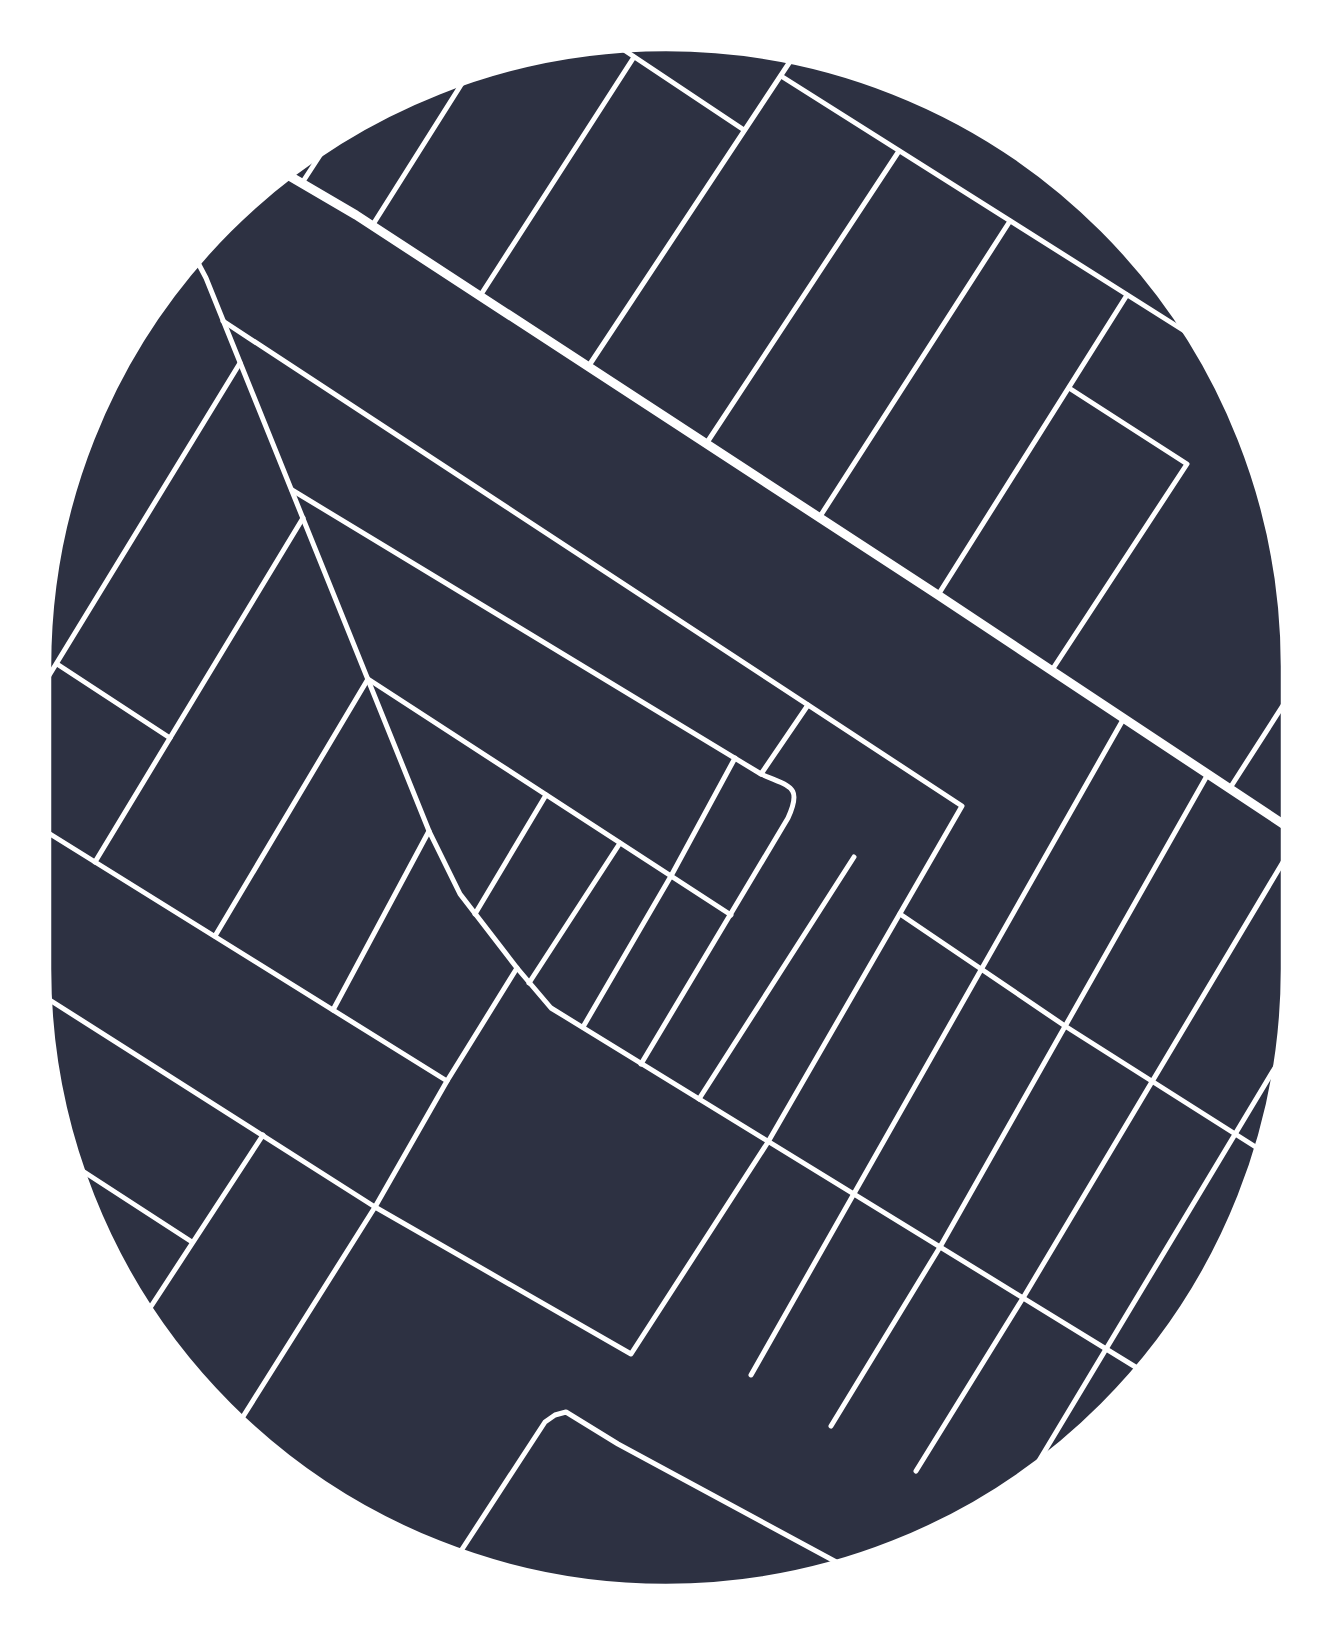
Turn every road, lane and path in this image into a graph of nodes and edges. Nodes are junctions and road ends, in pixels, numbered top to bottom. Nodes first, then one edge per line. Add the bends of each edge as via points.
1 (625, 51) edge
2 (634, 57) junction
3 (789, 63) edge
4 (781, 76) junction
5 (460, 86) edge
6 (744, 130) junction
7 (900, 151) junction
8 (318, 158) edge
9 (291, 177) edge
10 (302, 183) junction
11 (1010, 221) junction
12 (372, 226) junction
13 (199, 265) edge
14 (1128, 295) junction
15 (480, 296) junction
16 (223, 321) junction
17 (1181, 329) edge
18 (240, 363) junction
19 (588, 367) junction
20 (1068, 388) junction
21 (706, 444) junction
22 (291, 489) junction
23 (303, 518) junction
24 (818, 518) junction
25 (938, 595) junction
26 (57, 664) junction
27 (1052, 670) junction
28 (50, 675) edge
29 (368, 680) junction
30 (808, 705) junction
31 (1282, 707) edge
32 (1124, 718) junction
33 (170, 738) junction
34 (735, 758) junction
35 (761, 774) junction
36 (1208, 774) junction
37 (1230, 788) junction
38 (546, 795) junction
39 (1282, 823) edge
40 (429, 831) junction
41 (50, 834) edge
42 (620, 843) junction
43 (854, 857) dead end
44 (95, 862) junction
45 (1282, 864) edge
46 (671, 876) junction
47 (475, 914) junction
48 (900, 914) junction
49 (732, 915) junction
50 (215, 936) junction
51 (517, 968) junction
52 (982, 968) junction
53 (529, 983) junction
54 (51, 1001) edge
55 (333, 1010) junction
56 (1065, 1026) junction
57 (583, 1027) junction
58 (642, 1064) junction
59 (1273, 1070) edge
60 (447, 1081) junction
61 (1152, 1082) junction
62 (699, 1099) junction
63 (1236, 1132) junction
64 (263, 1135) junction
65 (768, 1142) junction
66 (1256, 1146) edge
67 (85, 1173) edge
68 (854, 1194) junction
69 (375, 1207) junction
70 (192, 1242) junction
71 (940, 1247) junction
72 (1023, 1298) junction
73 (151, 1306) edge
74 (1106, 1349) junction
75 (1136, 1367) edge
76 (751, 1375) dead end
77 (243, 1417) edge
78 (830, 1426) dead end
79 (1040, 1458) edge
80 (916, 1471) dead end
81 (461, 1550) edge
82 (835, 1561) edge

1 - 2 street
2 - 6 street
2 - 15 street
3 - 4 street
4 - 6 street
4 - 7 street
5 - 12 street
6 - 19 street
7 - 11 street
7 - 21 street
8 - 10 street
9 - 10 street
10 - 12 street
11 - 14 street
11 - 24 street
12 - 15 street
13 - 16 street
14 - 17 street
14 - 20 street
15 - 19 street
16 - 18 street
16 - 30 street
18 - 22 street
18 - 26 street
19 - 21 street
20 - 25 street
20 - 27 street via 1187,464
21 - 24 street
22 - 23 street
22 - 34 street
23 - 29 street
23 - 33 street
24 - 25 street
25 - 27 street
26 - 28 street
26 - 33 street
27 - 32 street
29 - 38 street
29 - 40 street
29 - 50 street
30 - 35 street
30 - 48 street via 962,806
31 - 37 street
32 - 36 street
32 - 52 street
33 - 44 street
34 - 35 street
34 - 46 street
35 - 49 street via 790,788 795,793 795,802
36 - 37 street
36 - 56 street
37 - 39 street
38 - 42 street
38 - 47 street
40 - 47 street via 460,894
40 - 55 street
41 - 44 street
42 - 46 street
42 - 53 street
43 - 62 street
44 - 50 street
45 - 61 street
46 - 49 street
46 - 57 street
47 - 51 street
48 - 52 street
48 - 65 street
49 - 58 street
50 - 55 street
51 - 53 street
51 - 60 street
52 - 56 street
52 - 68 street
53 - 57 street via 551,1008
54 - 64 street
55 - 60 street
56 - 61 street
56 - 71 street
57 - 58 street
58 - 62 street
59 - 63 street
60 - 69 street
61 - 63 street
61 - 72 street
62 - 65 street
63 - 66 street
63 - 74 street
64 - 69 street
64 - 70 street
65 - 68 street
65 - 69 street via 631,1354
67 - 70 street
68 - 71 street
68 - 76 street
69 - 77 street
70 - 73 street
71 - 72 street
71 - 78 street
72 - 74 street
72 - 80 street
74 - 75 street
74 - 79 street
81 - 82 street via 545,1422 566,1412 618,1444

